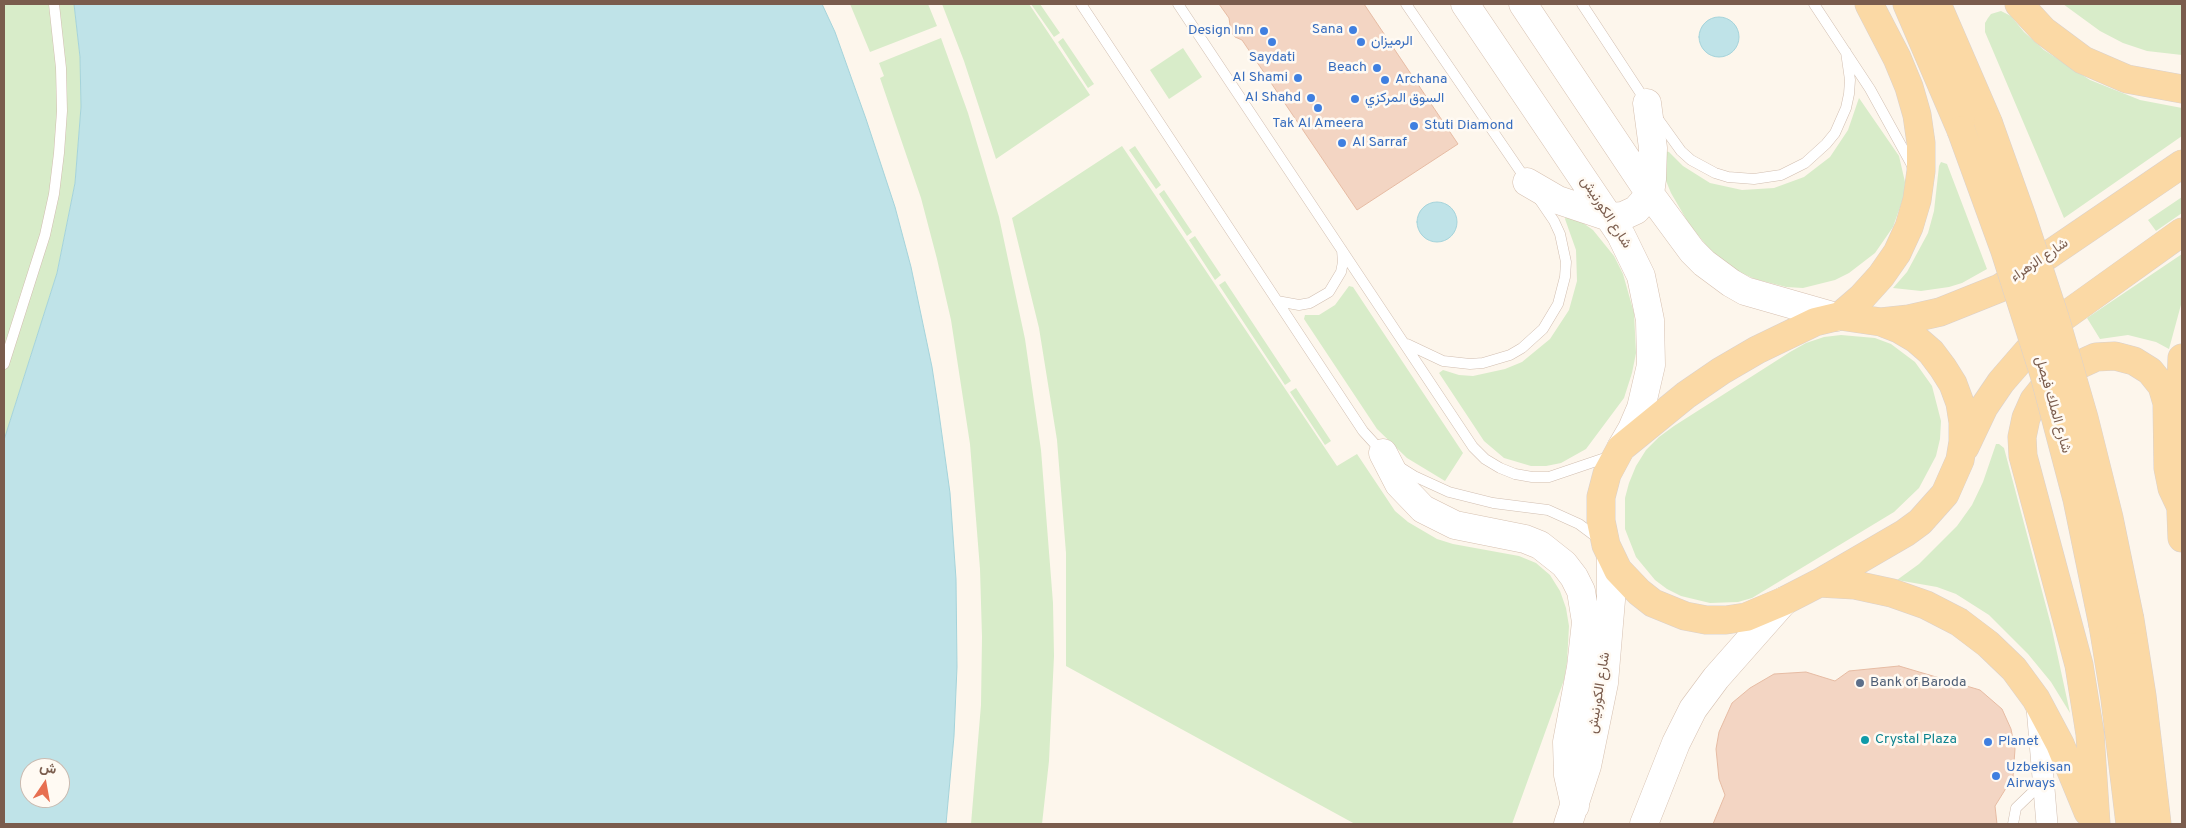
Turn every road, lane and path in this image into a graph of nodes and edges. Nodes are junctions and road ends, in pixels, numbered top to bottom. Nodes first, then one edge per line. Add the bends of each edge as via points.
1 (54, 4) edge
2 (1081, 4) edge
3 (1178, 4) edge
4 (1406, 4) edge
5 (1465, 4) edge
6 (1524, 4) edge
7 (1582, 4) edge
8 (1814, 4) edge
9 (1869, 4) edge
10 (1906, 4) edge
11 (1937, 4) edge
12 (2019, 4) edge
13 (1846, 52) junction
14 (2182, 90) edge
15 (1647, 103) junction
16 (2182, 164) edge
17 (1920, 180) junction
18 (1527, 182) junction
19 (1650, 194) junction
20 (1609, 217) junction
21 (2182, 232) edge
22 (1342, 250) junction
23 (1277, 301) junction
24 (1838, 316) junction
25 (1881, 322) junction
26 (1405, 343) junction
27 (2182, 358) edge
28 (4, 364) edge
29 (1619, 450) junction
30 (1383, 453) junction
31 (1960, 460) junction
32 (2180, 506) junction
33 (2182, 538) edge
34 (1609, 551) junction
35 (1819, 583) junction
36 (1784, 601) junction
37 (2036, 699) junction
38 (2043, 781) junction
39 (1572, 815) edge
40 (1644, 824) edge
41 (2013, 824) edge
42 (2046, 824) edge
43 (2092, 824) edge
44 (2096, 824) edge
45 (2130, 824) edge
46 (2157, 824) edge

1 - 28 lane via 62,102 54,194
2 - 23 lane
3 - 22 lane
4 - 18 lane
5 - 20 main road, شارع الكورنيش
6 - 19 main road
7 - 15 lane
8 - 13 lane
9 - 17 main road via 1897,58 1916,115 1921,143
10 - 45 main road, شارع الملك فيصل, bridge via 1961,130 2005,251 2044,374 2077,499 2103,626
11 - 46 main road, شارع الملك فيصل, bridge via 1988,122 2026,228 2071,372 2109,518 2130,620
12 - 14 main road via 2044,31 2083,60 2127,79
13 - 15 lane via 1849,94 1835,133 1805,163 1781,174 1741,179 1703,167 1672,142
13 - 17 lane via 1888,118
15 - 19 main road via 1653,148
16 - 25 main road, شارع الزهراء via 2000,288 1940,312
17 - 24 main road via 1909,227 1897,253 1862,298
18 - 20 main road via 1558,200
18 - 26 lane via 1554,221 1566,262 1558,304 1543,329 1510,355 1483,363 1442,361
19 - 20 main road via 1630,214
19 - 24 main road via 1692,251 1731,283 1761,297
20 - 29 main road, شارع الكورنيش via 1638,269 1650,320 1651,365 1647,387 1632,429
21 - 31 main road via 2062,318 2019,358 1990,398 1970,433
22 - 23 lane via 1341,272 1325,295 1299,305
22 - 26 lane
23 - 30 lane via 1363,430
24 - 25 main road
24 - 29 main road via 1815,322 1721,371
25 - 31 main road via 1916,339 1931,352 1953,384 1963,422
26 - 29 lane via 1473,447 1500,468 1515,474 1550,477 1602,460
27 - 32 main road
29 - 34 main road via 1607,474 1601,497 1601,521
30 - 34 lane via 1431,485 1471,498 1548,510 1579,524
30 - 39 main road via 1399,484 1423,509 1454,525 1540,545 1564,564 1574,577 1581,591 1586,622 1567,742
31 - 35 main road via 1945,494 1920,522
32 - 33 main road
32 - 44 main road via 2168,468 2167,403 2162,386 2150,371 2134,361 2115,356 2096,357 2061,373 2046,385 2026,418 2023,456 2079,665 2090,734
34 - 36 main road via 1618,570 1639,592 1661,607 1686,616 1706,620 1740,618
34 - 39 main road, شارع الكورنيش via 1611,600 1604,684 1587,766
35 - 36 main road
35 - 37 main road via 1856,585 1892,593 1926,605 1958,622 2014,669
36 - 40 main road via 1693,709
37 - 38 street
37 - 43 main road via 2064,752
38 - 41 lane via 2016,808
38 - 42 street

